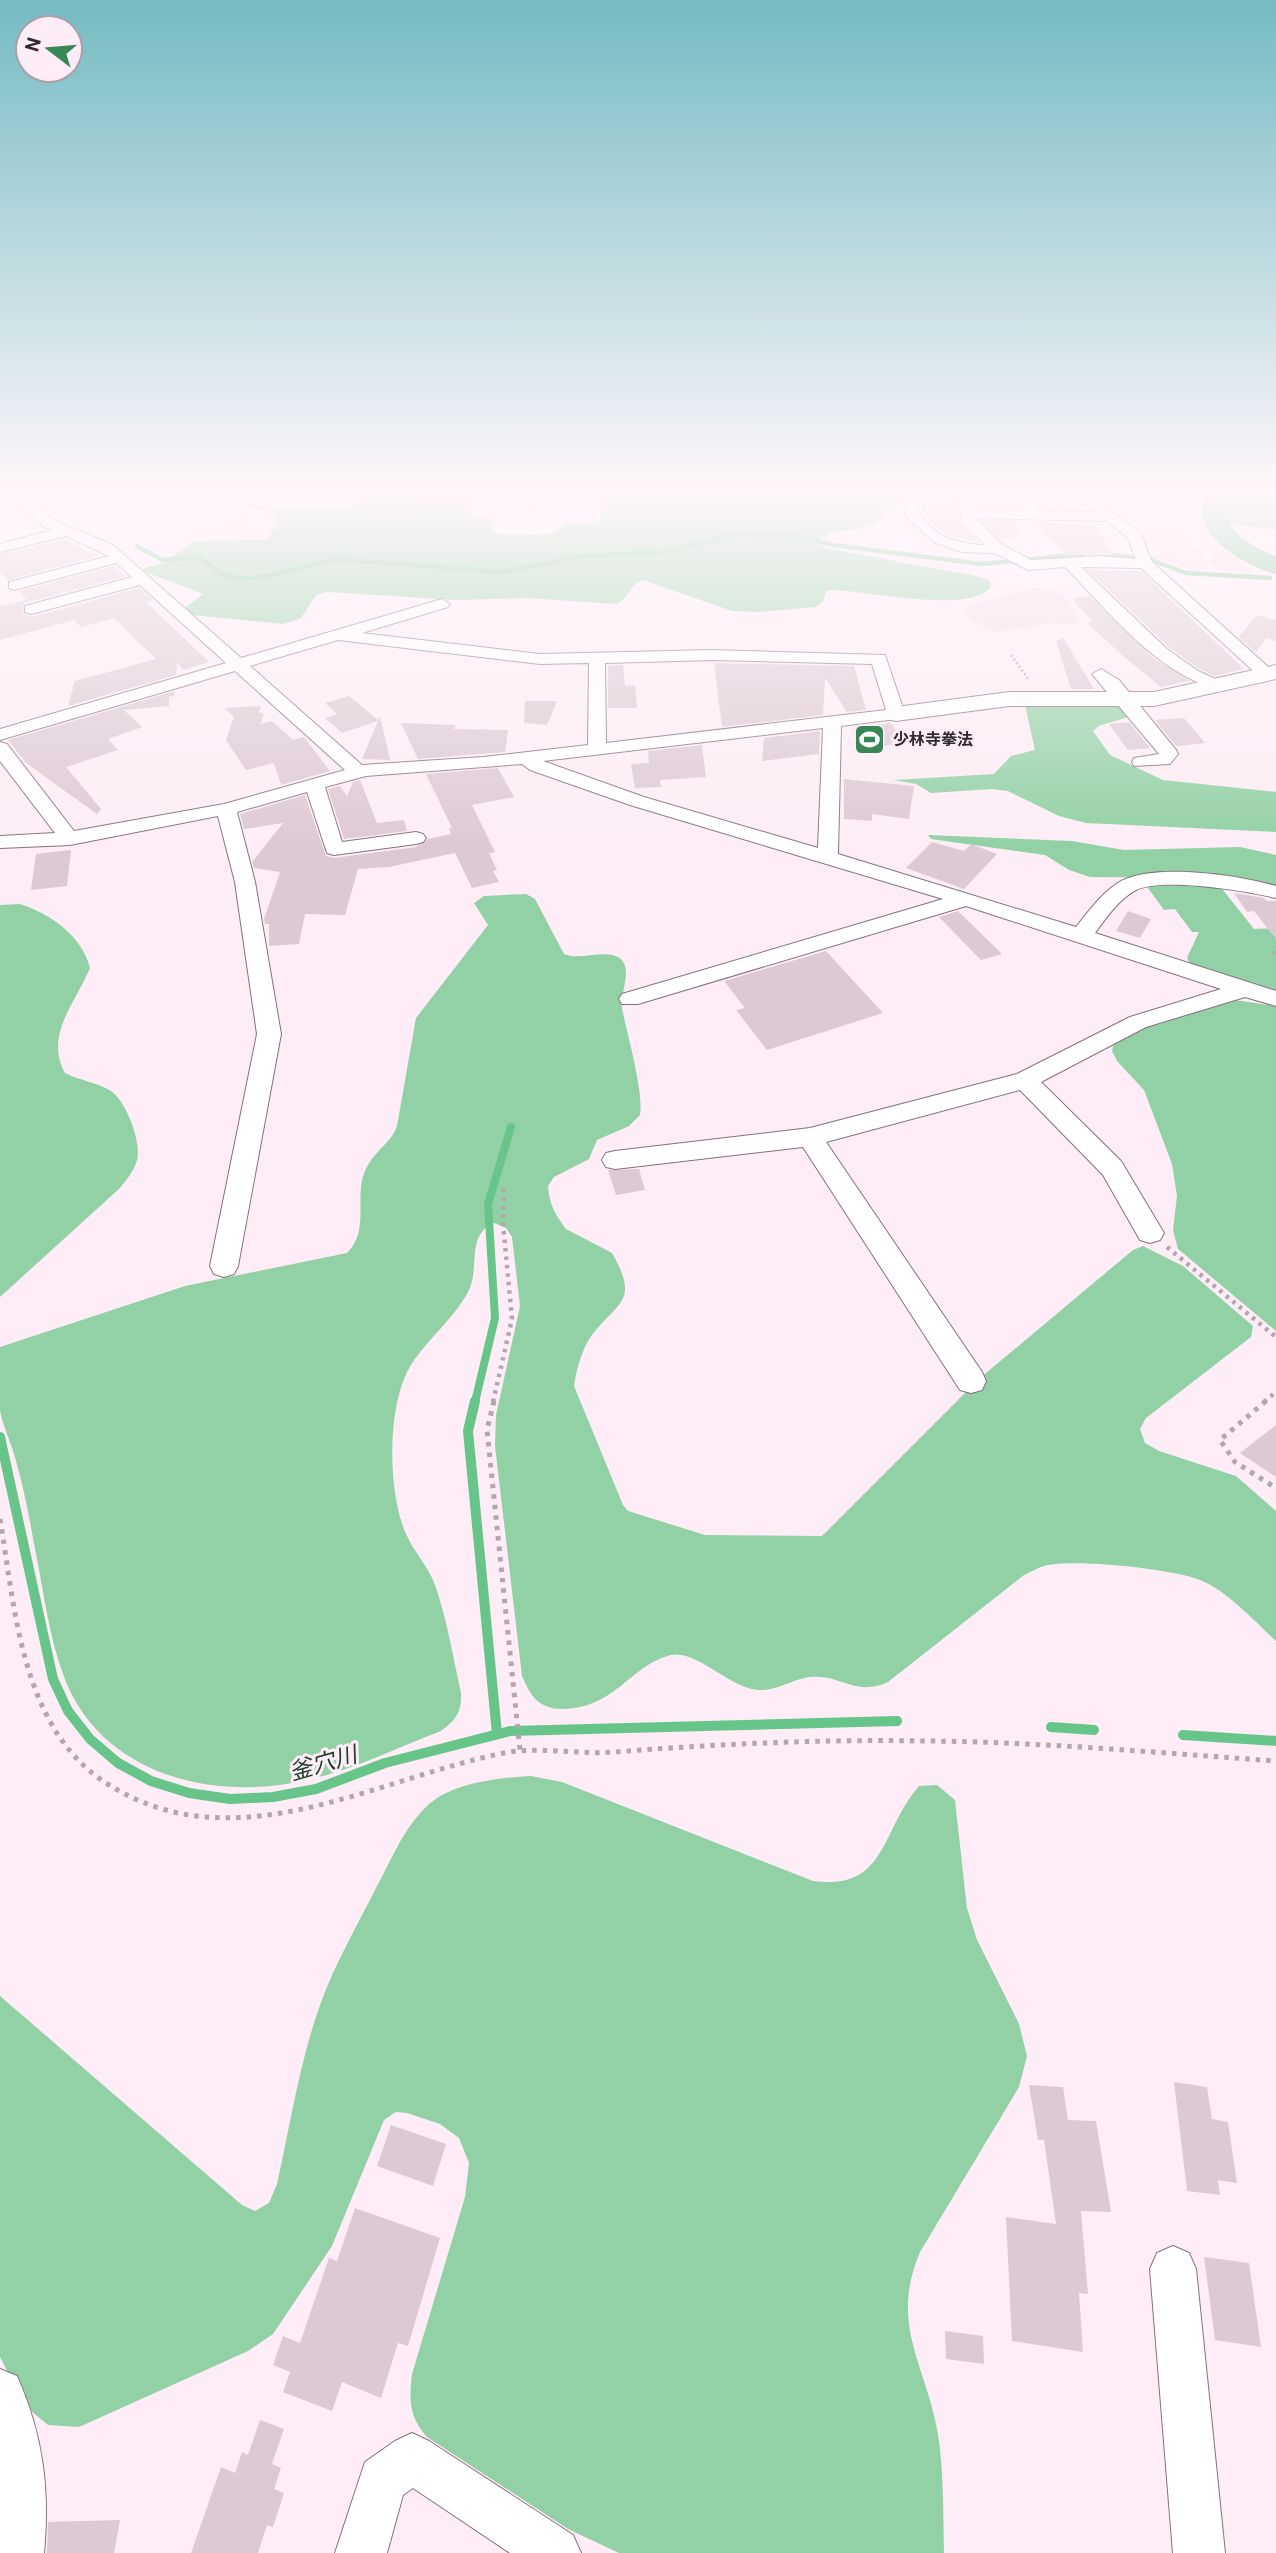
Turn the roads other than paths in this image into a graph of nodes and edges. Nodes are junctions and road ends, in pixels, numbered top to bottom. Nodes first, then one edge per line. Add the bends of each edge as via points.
1 (177, 609) edge
2 (425, 609) edge
3 (1117, 609) edge
4 (1195, 609) edge
5 (338, 635) junction
6 (597, 658) junction
7 (238, 664) junction
8 (1101, 674) dead end
9 (1270, 677) edge
10 (1220, 685) junction
11 (1127, 701) junction
12 (896, 714) junction
13 (832, 723) junction
14 (0, 734) edge
15 (0, 748) edge
16 (597, 748) junction
17 (528, 757) junction
18 (1141, 762) dead end
19 (357, 771) junction
20 (314, 783) junction
21 (226, 809) junction
22 (416, 838) dead end
23 (70, 839) junction
24 (0, 842) edge
25 (828, 858) junction
26 (1276, 892) edge
27 (966, 899) junction
28 (1082, 936) junction
29 (1245, 989) junction
30 (630, 999) dead end
31 (1276, 999) edge
32 (1026, 1080) junction
33 (810, 1137) junction
34 (615, 1160) dead end
35 (1150, 1233) road end
36 (224, 1266) dead end
37 (971, 1381) dead end
38 (1173, 2269) dead end
39 (0, 2393) edge
40 (18, 2553) edge
41 (361, 2553) edge
42 (555, 2553) edge
43 (1199, 2553) edge

1 - 7 street
2 - 5 street
3 - 10 street via 1171,661
4 - 9 street
5 - 6 street via 540,659
5 - 7 street
6 - 12 street via 879,659
6 - 16 street
7 - 14 street
7 - 19 street
8 - 11 street
9 - 10 street
10 - 11 street
11 - 12 street via 965,703
11 - 18 street via 1169,754 1167,759
12 - 13 street
13 - 16 street
13 - 25 street
15 - 23 street
16 - 17 street
17 - 19 street
17 - 25 street via 537,766 607,791
19 - 20 street
20 - 21 street
20 - 22 street via 334,849
21 - 23 street
21 - 36 street via 245,883 269,1034
23 - 24 street
25 - 27 street
26 - 28 street via 1216,882 1136,882 1115,897
27 - 28 street
27 - 30 street
28 - 29 street
29 - 31 street
29 - 32 street via 1138,1022
32 - 33 street
32 - 35 street via 1112,1168
33 - 34 street
33 - 37 street
38 - 43 street
39 - 40 street via 12,2417 23,2475
41 - 42 street via 383,2480 412,2458

